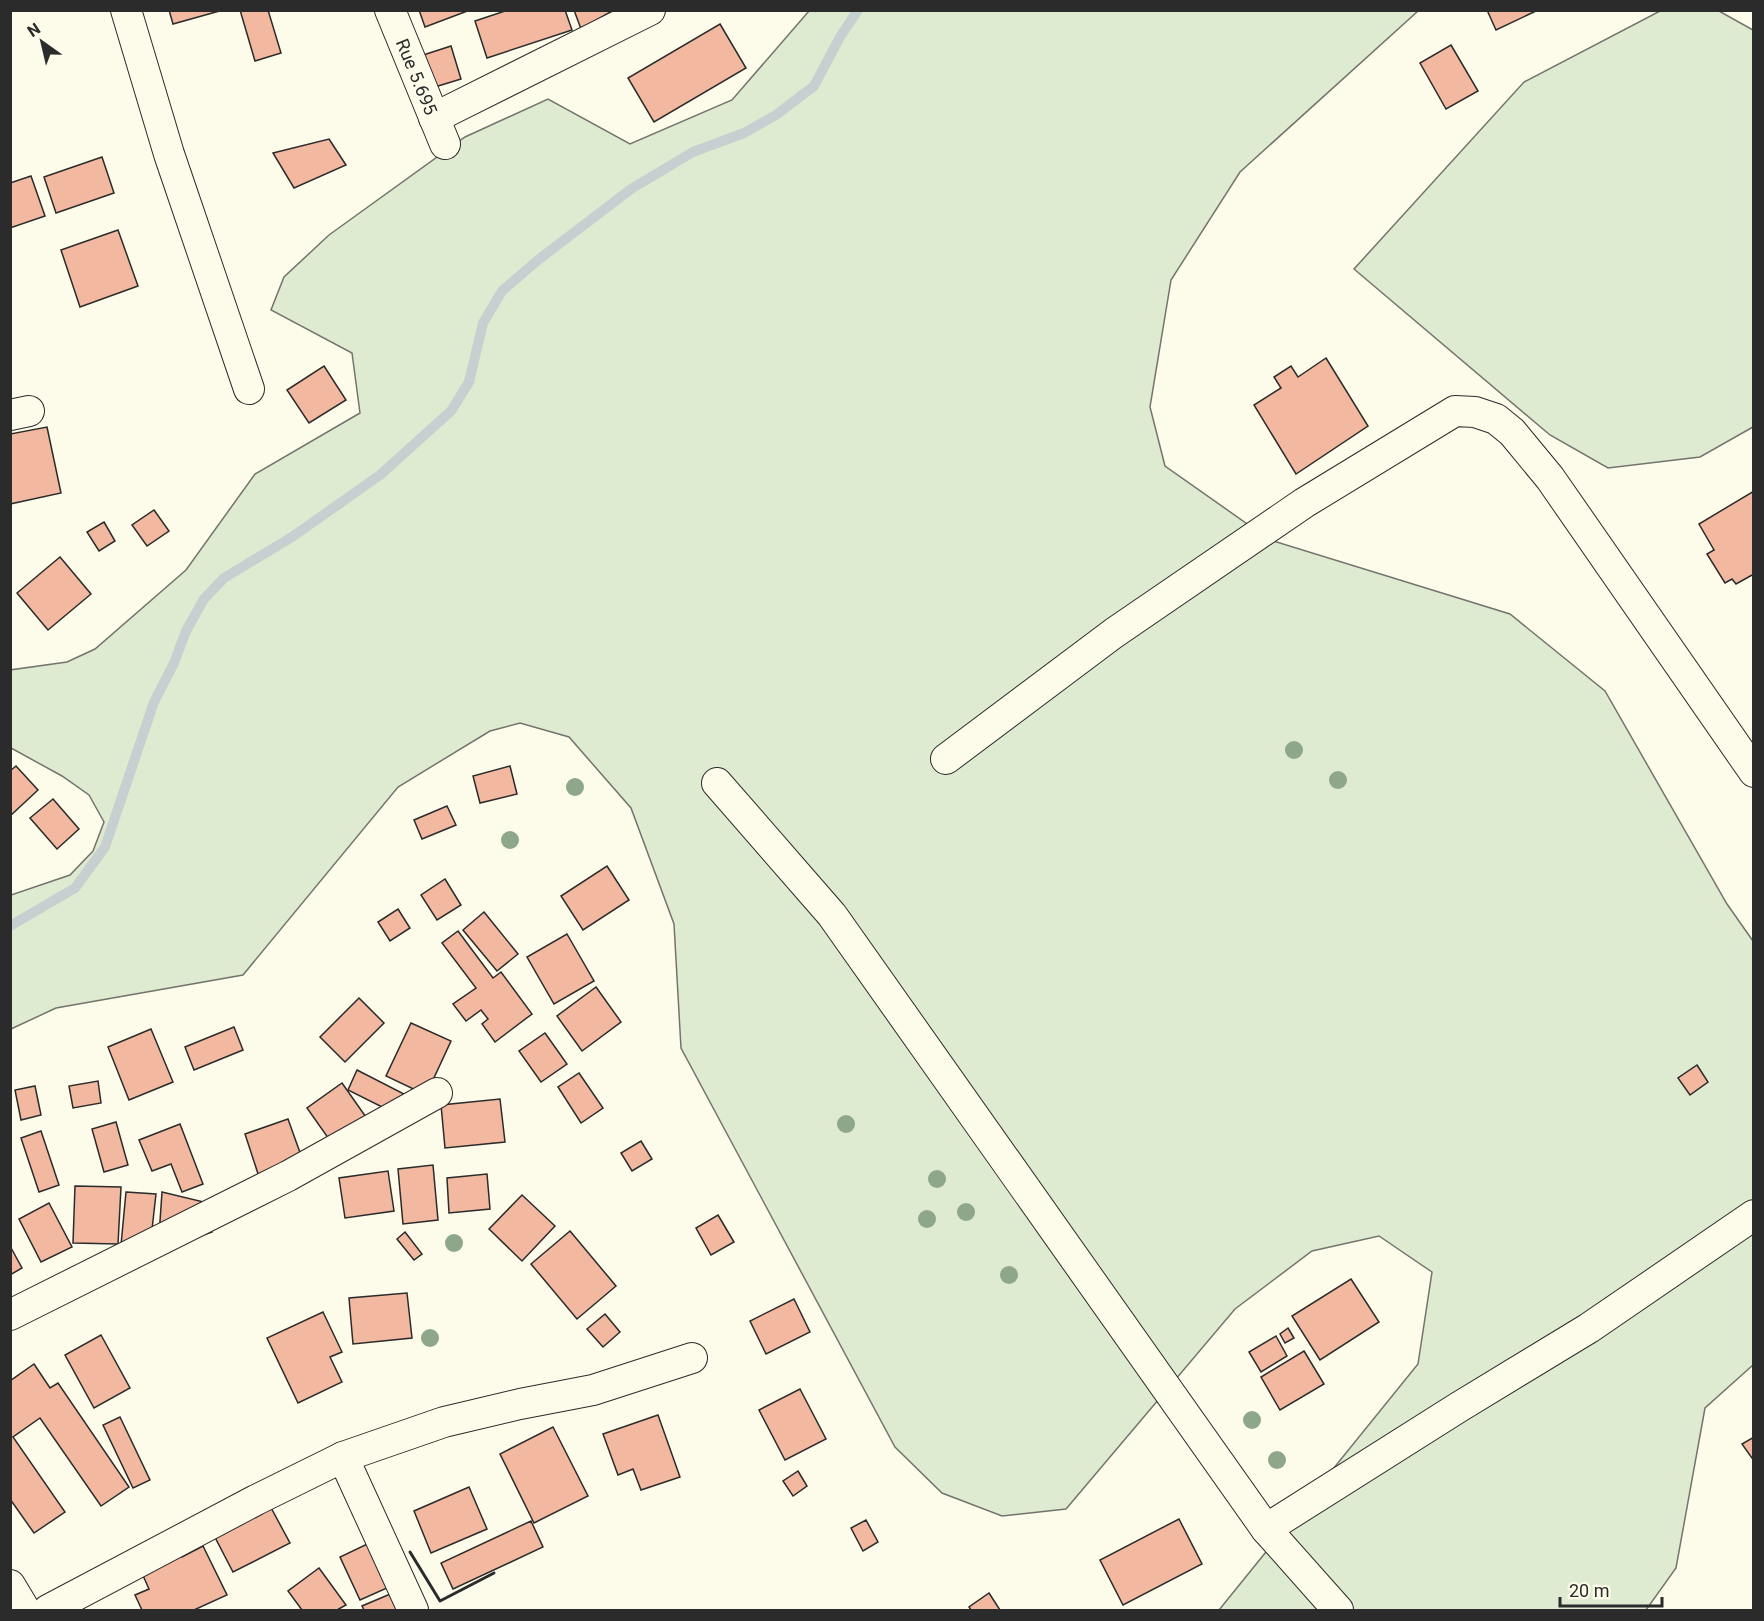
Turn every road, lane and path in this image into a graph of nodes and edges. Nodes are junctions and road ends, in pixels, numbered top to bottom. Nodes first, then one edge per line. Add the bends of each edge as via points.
1 (126, 10) edge
2 (390, 10) edge
3 (650, 10) edge
4 (249, 389) dead end
5 (946, 759) dead end
6 (1754, 772) edge
7 (717, 783) dead end
8 (437, 1092) dead end
9 (1754, 1215) edge
10 (10, 1315) edge
11 (692, 1358) dead end
12 (343, 1457) junction
13 (1266, 1528) junction
14 (10, 1585) edge
15 (25, 1611) edge
16 (48, 1611) edge
17 (412, 1611) edge
18 (1338, 1611) edge

1 - 4 street via 169,154
2 - 3 street, Rue 5.695 via 439,131
5 - 6 street via 1142,613 1304,503 1455,411 1496,419 1512,432 1550,478
7 - 13 street via 832,915
8 - 10 street via 288,1176
9 - 13 street via 1589,1328
11 - 12 street via 594,1390 444,1422
12 - 16 street
12 - 17 street
13 - 18 street
14 - 15 street

